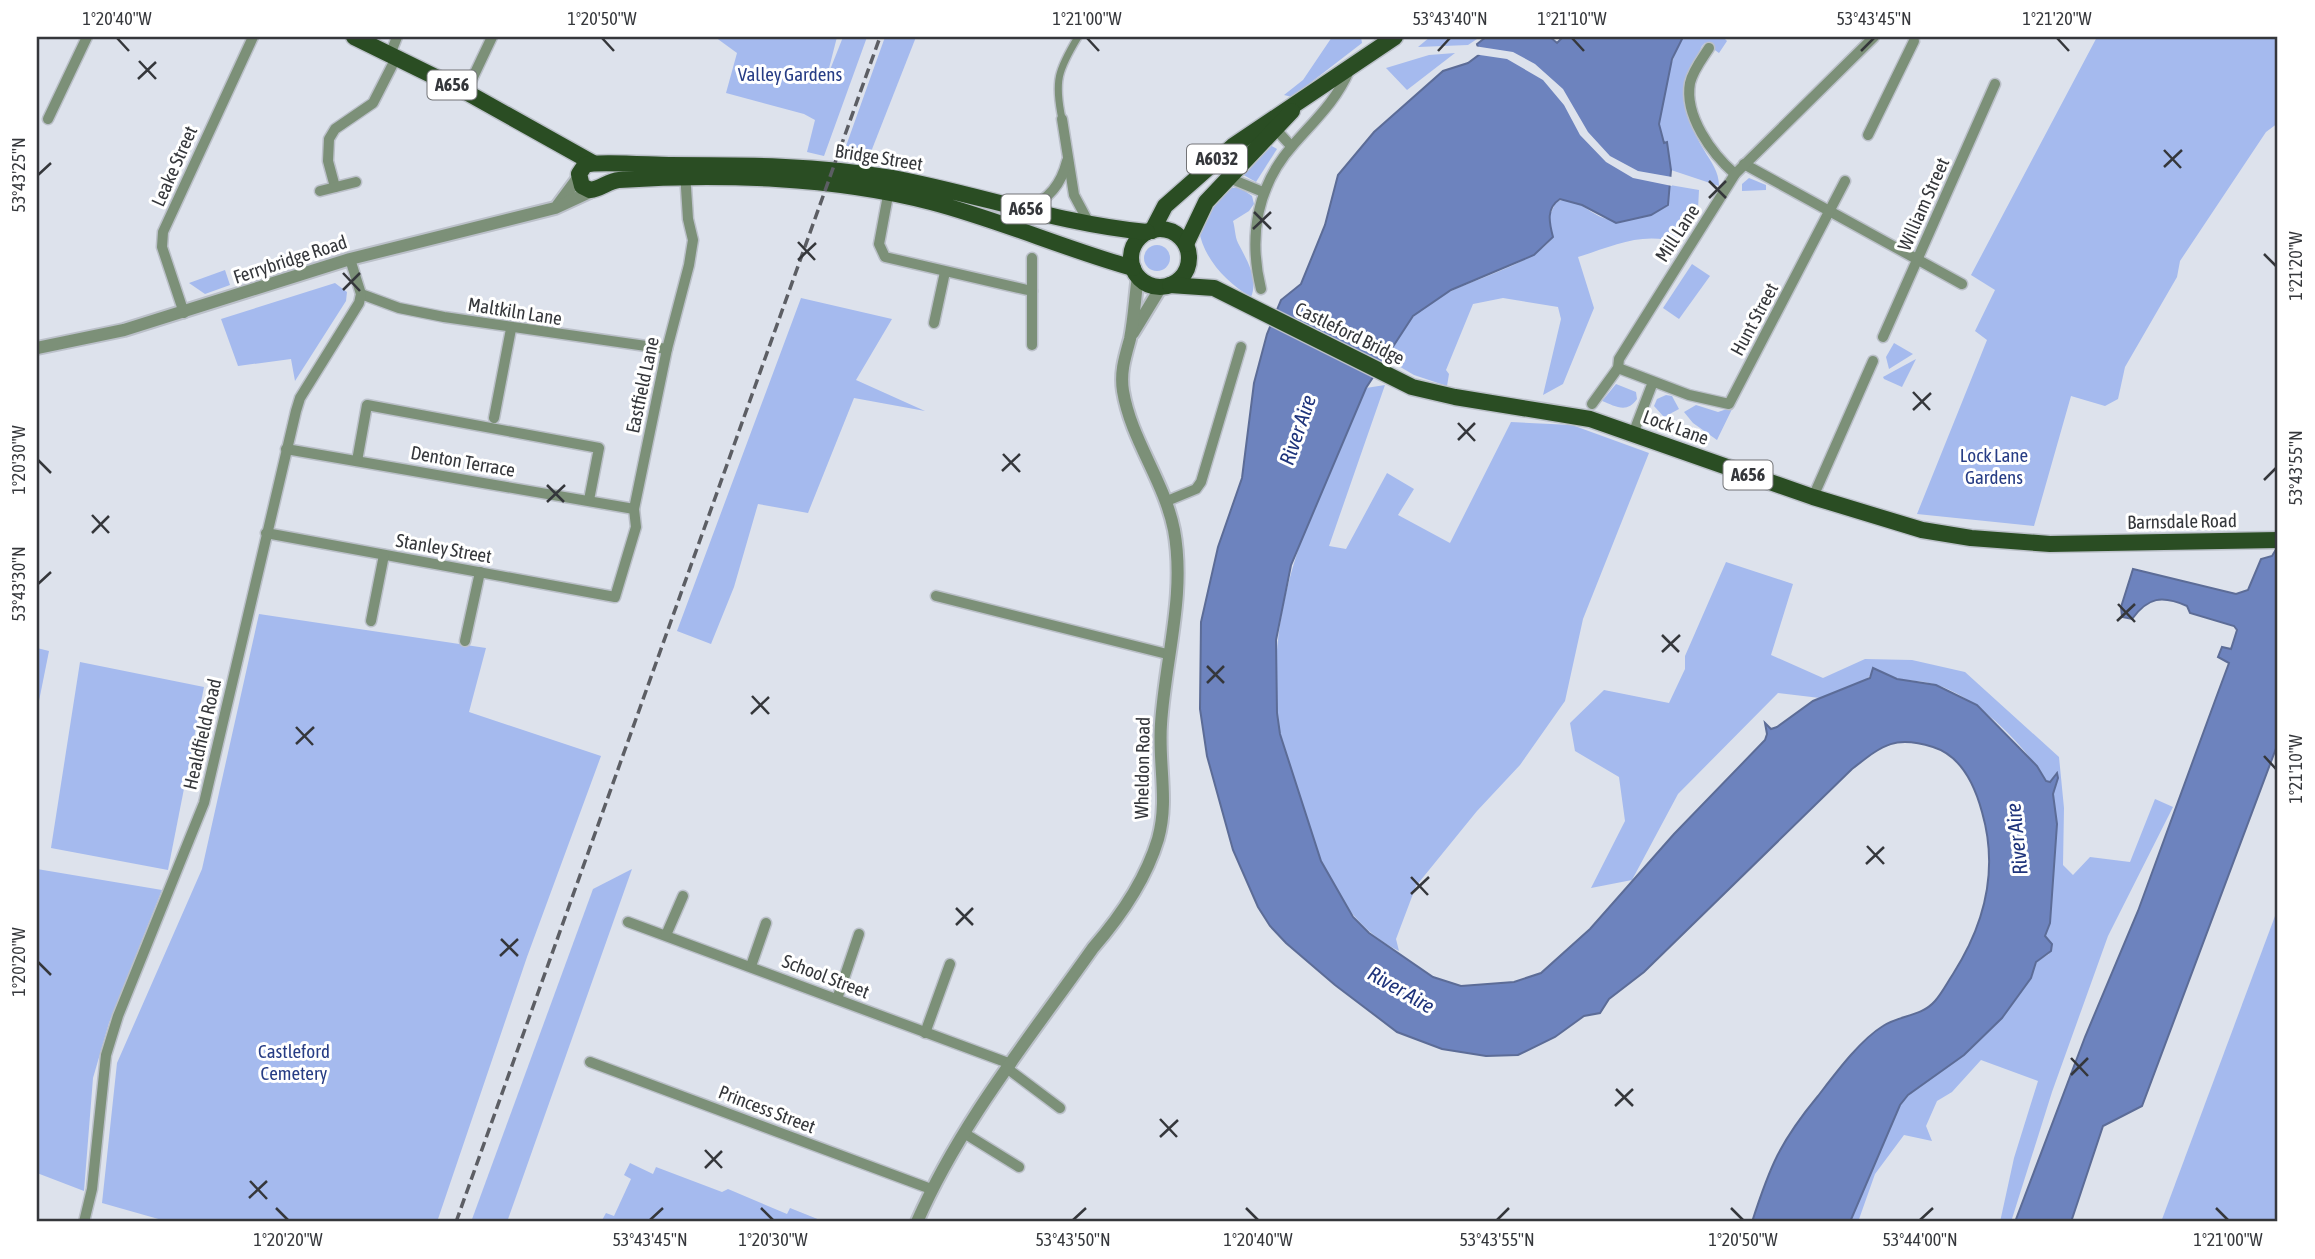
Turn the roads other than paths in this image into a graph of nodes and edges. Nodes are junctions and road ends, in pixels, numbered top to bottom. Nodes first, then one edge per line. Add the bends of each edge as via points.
1 (87, 37) edge
2 (253, 37) edge
3 (354, 37) edge
4 (397, 37) edge
5 (492, 37) edge
6 (1078, 37) edge
7 (1395, 37) edge
8 (1874, 37) edge
9 (1914, 41) dead end
10 (1709, 48) dead end
11 (393, 57) junction
12 (1350, 67) junction
13 (1995, 84) dead end
14 (466, 92) junction
15 (48, 119) dead end
16 (1062, 120) joint
17 (1272, 125) junction
18 (1868, 135) dead end
19 (547, 139) junction
20 (1292, 146) junction
21 (1068, 158) junction
22 (596, 164) junction
23 (1744, 164) junction
24 (673, 165) junction
25 (699, 165) junction
26 (1735, 174) junction
27 (873, 175) junction
28 (578, 176) junction
29 (687, 178) junction
30 (1229, 178) junction
31 (906, 181) junction
32 (1845, 181) dead end
33 (356, 182) dead end
34 (335, 187) junction
35 (598, 187) junction
36 (320, 191) dead end
37 (1262, 192) junction
38 (888, 194) junction
39 (555, 208) junction
40 (1028, 209) junction
41 (1830, 211) junction
42 (1090, 225) junction
43 (1149, 232) junction
44 (1188, 249) junction
45 (1032, 258) dead end
46 (350, 259) junction
47 (1918, 260) junction
48 (946, 272) junction
49 (1136, 272) junction
50 (1962, 284) dead end
51 (1166, 286) junction
52 (1214, 288) junction
53 (1261, 289) dead end
54 (1032, 291) junction
55 (361, 294) junction
56 (184, 313) junction
57 (934, 323) dead end
58 (511, 329) junction
59 (1883, 337) dead end
60 (1129, 339) junction
61 (1032, 345) dead end
62 (1241, 347) dead end
63 (37, 348) edge
64 (667, 349) junction
65 (1873, 361) dead end
66 (1618, 368) junction
67 (1653, 382) junction
68 (1412, 387) joint
69 (1592, 404) dead end
70 (494, 418) dead end
71 (1633, 434) junction
72 (286, 449) junction
73 (357, 461) junction
74 (1813, 497) junction
75 (589, 500) junction
76 (1167, 501) junction
77 (634, 509) junction
78 (266, 533) junction
79 (2270, 540) edge
80 (2087, 544) joint
81 (384, 555) junction
82 (480, 572) junction
83 (936, 596) dead end
84 (615, 597) joint
85 (371, 621) dead end
86 (465, 641) dead end
87 (1167, 654) junction
88 (682, 896) dead end
89 (628, 922) dead end
90 (766, 923) dead end
91 (859, 934) dead end
92 (666, 935) junction
93 (950, 964) dead end
94 (751, 965) junction
95 (837, 999) junction
96 (925, 1033) junction
97 (590, 1062) dead end
98 (1010, 1067) junction
99 (1060, 1108) dead end
100 (964, 1133) junction
101 (1019, 1167) dead end
102 (931, 1189) junction
103 (84, 1222) edge
104 (917, 1222) edge

1 - 15 street
2 - 56 street, Leake Street via 163,232 162,247
3 - 11 main road, A656
4 - 11 street
5 - 14 street
6 - 16 street via 1055,88
7 - 12 main road, A6032
8 - 23 street, Mill Lane
9 - 18 street
10 - 26 street via 1692,76 1690,98 1718,160
11 - 14 main road, A656
11 - 34 street via 373,103 329,139 328,161
12 - 17 main road, A6032
12 - 20 street via 1329,107
13 - 47 street, William Street
14 - 19 main road, A656
16 - 21 street
17 - 20 street
17 - 30 main road, A6032
17 - 43 main road, A6032 via 1182,188
19 - 22 main road, A656
19 - 28 main road, A656
20 - 37 street
21 - 40 street via 1055,189
21 - 42 street via 1074,195
22 - 24 main road, Bridge Street / A656
22 - 28 main road via 584,165
22 - 35 main road via 606,176
23 - 26 street, Mill Lane
23 - 41 street
24 - 25 main road, Bridge Street / A656
24 - 29 street via 684,170
25 - 27 main road, Bridge Street / A656 via 778,165
25 - 29 street
26 - 66 street, Mill Lane via 1619,359
27 - 31 main road, Bridge Street / A656
27 - 38 street via 886,183
28 - 35 main road, A656 via 582,186
28 - 39 street
29 - 35 main road, Bridge Street / A656 via 614,180
29 - 38 main road, Bridge Street / A656 via 811,182
29 - 64 street, Eastfield Lane via 693,240
30 - 37 street
30 - 44 main road, A6032 via 1200,209
31 - 38 street via 891,184
31 - 40 main road, Bridge Street / A656
32 - 41 street, Hunt Street
33 - 34 street
34 - 36 street
35 - 39 street, Ferrybridge Road
37 - 53 street via 1254,250
38 - 48 street via 879,244 886,257
38 - 49 main road, Bridge Street / A656 via 930,202
39 - 46 street, Ferrybridge Road
40 - 42 main road, Bridge Street / A656
41 - 47 street
41 - 67 street, Hunt Street via 1729,404
42 - 43 main road, Bridge Street / A656
43 - 44 main road, A656 via 1173,232
43 - 49 main road via 1132,254
44 - 51 main road via 1185,273
44 - 52 main road, A656
45 - 54 street
46 - 55 street
46 - 56 street, Ferrybridge Road
47 - 50 street
47 - 59 street, William Street
48 - 54 street
48 - 57 street
49 - 51 main road, A656 via 1151,286
49 - 60 street, Wheldon Road
51 - 52 main road, A656
51 - 60 street, Wheldon Road
52 - 68 main road, Castleford Bridge / A656
54 - 61 street
55 - 58 street, Maltkiln Lane via 399,309
55 - 72 street, Healdfield Road via 300,398
56 - 63 street, Ferrybridge Road
58 - 64 street, Maltkiln Lane
58 - 70 street
60 - 76 street, Wheldon Road via 1122,361 1123,391
62 - 76 street via 1201,482 1196,489
64 - 77 street, Eastfield Lane
65 - 74 street
66 - 67 street, Hunt Street
66 - 69 street, Mill Lane
67 - 71 street
68 - 71 main road, Lock Lane / A656 via 1590,419
71 - 74 main road, Lock Lane / A656
72 - 73 street, Denton Terrace
72 - 78 street, Healdfield Road
73 - 75 street, Denton Terrace
73 - 75 street via 367,405 599,448
74 - 80 main road, Lock Lane / A656 via 1922,530 2019,542
75 - 77 street, Denton Terrace
76 - 87 street, Wheldon Road via 1179,585
77 - 84 street, Eastfield Lane via 636,527
78 - 81 street, Stanley Street
78 - 103 street, Healdfield Road via 204,803 106,1055 92,1189
79 - 80 main road, Barnsdale Road / A656
81 - 82 street, Stanley Street
81 - 85 street
82 - 84 street, Stanley Street
82 - 86 street
83 - 87 street
87 - 98 street, Wheldon Road via 1160,728 1165,812 1157,842 1142,878 1111,928
88 - 92 street
89 - 92 street, School Street
90 - 94 street
91 - 95 street
92 - 94 street, School Street
93 - 96 street
94 - 95 street, School Street
95 - 96 street, School Street
96 - 98 street, School Street
97 - 102 street, Princess Street
98 - 99 street, School Street
98 - 100 street, Wheldon Road
100 - 101 street
100 - 102 street, Wheldon Road
102 - 104 street, Wheldon Road

